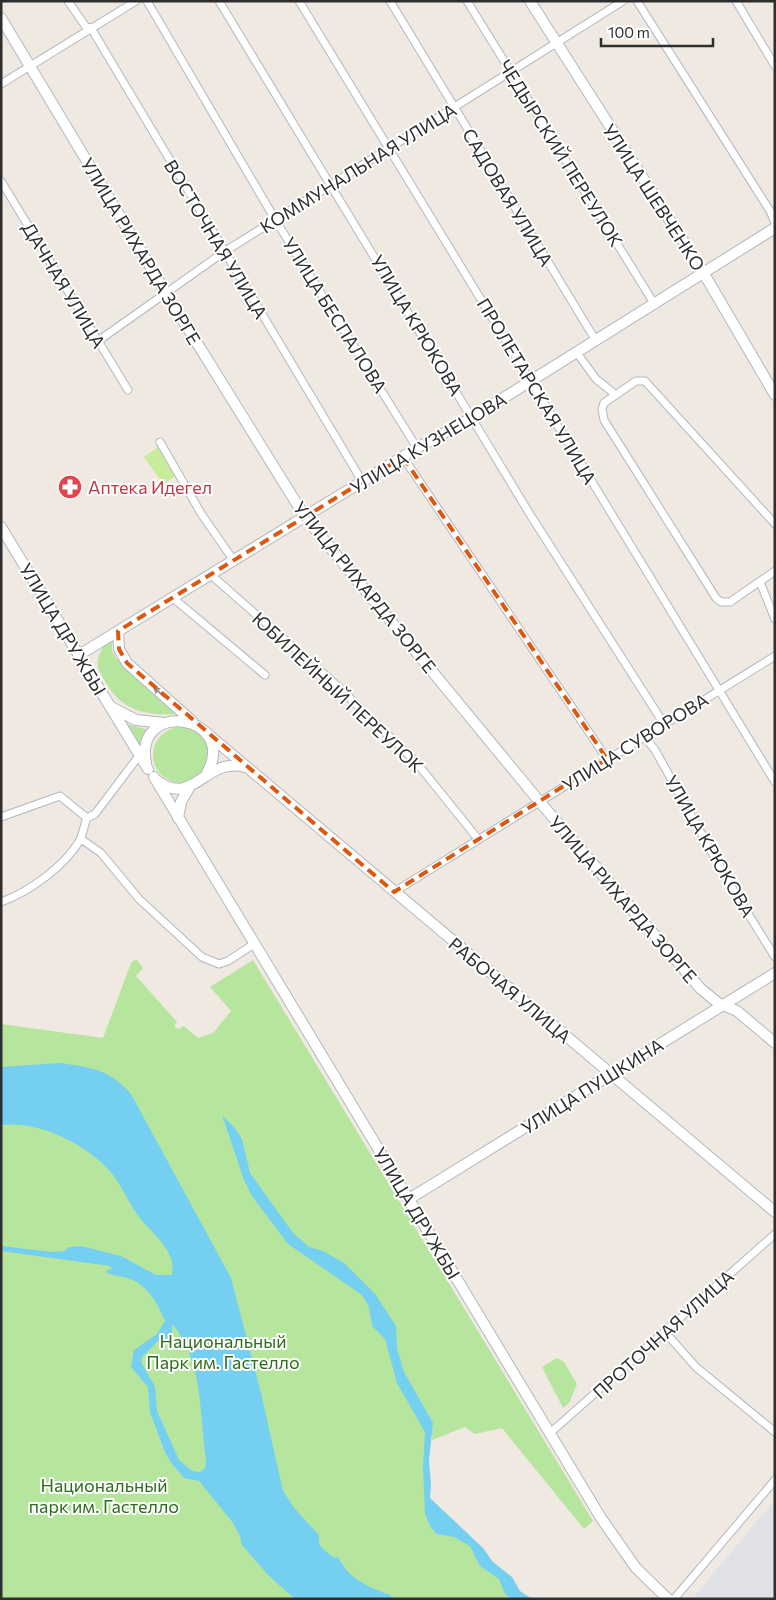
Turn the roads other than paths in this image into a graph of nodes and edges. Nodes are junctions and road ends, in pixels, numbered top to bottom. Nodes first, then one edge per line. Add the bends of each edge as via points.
1 (68, 1) edge
2 (136, 1) edge
3 (147, 1) edge
4 (219, 1) edge
5 (299, 1) edge
6 (390, 1) edge
7 (467, 1) edge
8 (530, 1) edge
9 (623, 1) edge
10 (636, 1) edge
11 (736, 1) edge
12 (1, 18) edge
13 (91, 28) junction
14 (555, 43) junction
15 (775, 66) edge
16 (31, 67) junction
17 (511, 72) junction
18 (1, 84) edge
19 (453, 107) junction
20 (389, 149) junction
21 (1, 180) edge
22 (332, 185) junction
23 (276, 220) junction
24 (775, 223) edge
25 (775, 228) edge
26 (224, 252) junction
27 (703, 272) junction
28 (166, 293) junction
29 (655, 305) junction
30 (98, 341) junction
31 (596, 341) junction
32 (577, 353) junction
33 (531, 382) junction
34 (128, 390) dead end
35 (616, 395) junction
36 (775, 395) edge
37 (473, 417) junction
38 (160, 442) dead end
39 (417, 448) junction
40 (403, 457) junction
41 (362, 481) junction
42 (305, 517) junction
43 (775, 524) edge
44 (1, 527) edge
45 (234, 561) junction
46 (775, 571) edge
47 (211, 574) junction
48 (760, 582) junction
49 (173, 598) junction
50 (775, 619) edge
51 (118, 631) junction
52 (79, 655) junction
53 (775, 656) edge
54 (265, 675) dead end
55 (720, 690) junction
56 (110, 706) junction
57 (164, 723) junction
58 (664, 724) junction
59 (199, 727) junction
60 (644, 736) junction
61 (142, 750) junction
62 (607, 759) junction
63 (246, 767) junction
64 (151, 773) junction
65 (207, 773) junction
66 (775, 782) edge
67 (190, 786) junction
68 (539, 801) junction
69 (1, 817) edge
70 (87, 818) junction
71 (178, 818) junction
72 (81, 839) junction
73 (478, 840) junction
74 (394, 892) junction
75 (1, 902) edge
76 (254, 944) junction
77 (775, 957) edge
78 (775, 973) edge
79 (725, 1004) junction
80 (775, 1043) edge
81 (612, 1074) junction
82 (409, 1199) junction
83 (775, 1212) edge
84 (775, 1234) edge
85 (665, 1332) junction
86 (775, 1432) edge
87 (550, 1433) junction
88 (775, 1480) edge
89 (668, 1599) edge
90 (674, 1599) edge

1 - 13 street, ВОСТОЧНАЯ УЛИЦА via 82,24
2 - 13 street
3 - 23 street, УЛИЦА БЕСПАЛОВА
4 - 22 street, УЛИЦА КРЮКОВА
5 - 20 street, ПРОЛЕТАРСКАЯ УЛИЦА
6 - 19 street, САДОВАЯ УЛИЦА
7 - 17 street, ЧЕДЫРСКИЙ ПЕРЕУЛОК
8 - 14 street, УЛИЦА ШЕВЧЕНКО
9 - 14 street, КОММУНАЛЬНАЯ УЛИЦА
10 - 24 street
11 - 15 street
12 - 16 street, УЛИЦА РИХАРДА ЗОРГЕ
13 - 16 street
13 - 26 street, ВОСТОЧНАЯ УЛИЦА
14 - 17 street, КОММУНАЛЬНАЯ УЛИЦА
14 - 27 street, УЛИЦА ШЕВЧЕНКО
16 - 18 street
16 - 28 street, УЛИЦА РИХАРДА ЗОРГЕ
17 - 19 street, КОММУНАЛЬНАЯ УЛИЦА
17 - 29 street, ЧЕДЫРСКИЙ ПЕРЕУЛОК
19 - 20 street, КОММУНАЛЬНАЯ УЛИЦА
19 - 31 street, САДОВАЯ УЛИЦА
20 - 22 street, КОММУНАЛЬНАЯ УЛИЦА
20 - 33 street, ПРОЛЕТАРСКАЯ УЛИЦА
21 - 30 street, ДАЧНАЯ УЛИЦА
22 - 23 street, КОММУНАЛЬНАЯ УЛИЦА
22 - 37 street, УЛИЦА КРЮКОВА via 434,358
23 - 26 street, КОММУНАЛЬНАЯ УЛИЦА
23 - 39 street, УЛИЦА БЕСПАЛОВА
25 - 27 street, УЛИЦА КУЗНЕЦОВА
26 - 28 street, КОММУНАЛЬНАЯ УЛИЦА
26 - 41 street, ВОСТОЧНАЯ УЛИЦА
27 - 29 street, УЛИЦА КУЗНЕЦОВА
27 - 36 street, УЛИЦА ШЕВЧЕНКО
28 - 30 street, КОММУНАЛЬНАЯ УЛИЦА
28 - 42 street, УЛИЦА РИХАРДА ЗОРГЕ
29 - 31 street, УЛИЦА КУЗНЕЦОВА
30 - 34 street, ДАЧНАЯ УЛИЦА
31 - 32 street, УЛИЦА КУЗНЕЦОВА
32 - 33 street, УЛИЦА КУЗНЕЦОВА
32 - 35 street via 596,379
33 - 37 street, УЛИЦА КУЗНЕЦОВА
33 - 55 street, ПРОЛЕТАРСКАЯ УЛИЦА
35 - 43 street via 636,381 645,381
35 - 48 street via 604,403 604,420 716,598 730,602
37 - 39 street, УЛИЦА КУЗНЕЦОВА
37 - 58 street, УЛИЦА КРЮКОВА via 531,516
38 - 45 street
39 - 40 street, УЛИЦА КУЗНЕЦОВА
40 - 41 street, УЛИЦА КУЗНЕЦОВА
40 - 62 street
41 - 42 street, УЛИЦА КУЗНЕЦОВА
42 - 45 street, УЛИЦА КУЗНЕЦОВА
42 - 68 street, УЛИЦА РИХАРДА ЗОРГЕ
44 - 52 street, УЛИЦА ДРУЖБЫ
45 - 47 street, УЛИЦА КУЗНЕЦОВА
46 - 48 street
47 - 49 street, УЛИЦА КУЗНЕЦОВА
47 - 73 street, ЮБИЛЕЙНЫЙ ПЕРЕУЛОК via 331,680 416,762
48 - 50 street
49 - 51 street, УЛИЦА КУЗНЕЦОВА
49 - 54 street
51 - 52 street, УЛИЦА КУЗНЕЦОВА
59 -> 51 street, РАБОЧАЯ УЛИЦА via 126,663 119,649
52 - 56 street, УЛИЦА ДРУЖБЫ
53 - 55 street, УЛИЦА СУВОРОВА
55 - 58 street, УЛИЦА СУВОРОВА
55 - 66 street, ПРОЛЕТАРСКАЯ УЛИЦА
56 - 57 street, УЛИЦА ДРУЖБЫ via 136,720
56 - 61 street, УЛИЦА ДРУЖБЫ
57 - 59 street via 180,720
57 - 61 street via 154,731
58 - 60 street, УЛИЦА СУВОРОВА
59 - 63 street, РАБОЧАЯ УЛИЦА
59 - 65 street via 210,740 213,751
60 - 62 street, УЛИЦА СУВОРОВА
60 - 77 street, УЛИЦА КРЮКОВА
61 - 64 street
61 - 70 street via 95,814
62 - 68 street, УЛИЦА СУВОРОВА
63 - 65 street via 230,764
63 - 74 street, РАБОЧАЯ УЛИЦА
64 - 67 street via 171,787
64 - 71 street, УЛИЦА ДРУЖБЫ
65 - 67 street
67 - 71 street via 181,802
68 - 73 street, УЛИЦА СУВОРОВА
68 - 79 street, УЛИЦА РИХАРДА ЗОРГЕ via 702,989 718,1004
69 - 70 street via 60,796
70 - 72 street
71 - 76 street, УЛИЦА ДРУЖБЫ
72 - 75 street via 32,888
72 - 76 street via 101,853 139,898 202,957 219,964
73 - 74 street, УЛИЦА СУВОРОВА
74 - 81 street, РАБОЧАЯ УЛИЦА
76 - 82 street, УЛИЦА ДРУЖБЫ
78 - 79 street, УЛИЦА ПУШКИНА
79 - 80 street, УЛИЦА РИХАРДА ЗОРГЕ
79 - 81 street, УЛИЦА ПУШКИНА
81 - 82 street, УЛИЦА ПУШКИНА
81 - 83 street, РАБОЧАЯ УЛИЦА
82 - 87 street, УЛИЦА ДРУЖБЫ
84 - 85 street, ПРОТОЧНАЯ УЛИЦА
85 - 86 street via 696,1367
85 - 87 street, ПРОТОЧНАЯ УЛИЦА
87 - 89 street, УЛИЦА ДРУЖБЫ via 628,1558
88 - 90 street

